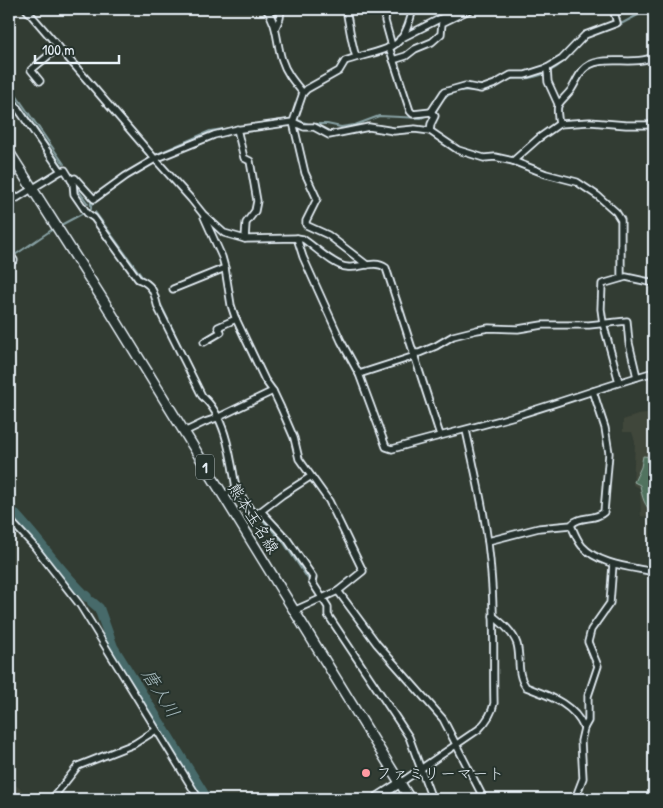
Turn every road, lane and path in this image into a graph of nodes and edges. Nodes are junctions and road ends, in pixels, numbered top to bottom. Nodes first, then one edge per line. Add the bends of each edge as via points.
1 (26, 9) edge
2 (266, 9) edge
3 (281, 9) edge
4 (346, 9) edge
5 (386, 9) edge
6 (413, 9) edge
7 (459, 9) edge
8 (471, 9) edge
9 (613, 9) edge
10 (276, 27) junction
11 (400, 38) junction
12 (59, 47) junction
13 (390, 47) junction
14 (654, 56) edge
15 (356, 57) junction
16 (393, 60) junction
17 (547, 71) junction
18 (40, 81) dead end
19 (303, 93) junction
20 (9, 96) edge
21 (558, 104) junction
22 (432, 113) junction
23 (293, 122) junction
24 (559, 124) junction
25 (654, 125) edge
26 (238, 129) junction
27 (430, 131) junction
28 (9, 152) edge
29 (155, 159) junction
30 (513, 161) junction
31 (61, 171) junction
32 (71, 180) junction
33 (33, 188) junction
34 (9, 203) edge
35 (202, 214) junction
36 (297, 238) junction
37 (245, 239) junction
38 (367, 265) junction
39 (225, 268) junction
40 (621, 278) junction
41 (654, 282) edge
42 (173, 289) dead end
43 (236, 319) junction
44 (603, 323) junction
45 (204, 342) dead end
46 (414, 355) junction
47 (654, 372) edge
48 (359, 374) junction
49 (637, 377) junction
50 (619, 382) junction
51 (273, 391) junction
52 (593, 391) junction
53 (217, 418) junction
54 (466, 430) junction
55 (184, 432) junction
56 (440, 435) junction
57 (310, 477) junction
58 (236, 488) junction
59 (223, 496) junction
60 (259, 512) junction
61 (9, 519) edge
62 (570, 525) junction
63 (488, 541) junction
64 (613, 564) junction
65 (654, 572) edge
66 (338, 591) junction
67 (322, 598) junction
68 (293, 611) junction
69 (493, 616) junction
70 (584, 728) junction
71 (156, 730) junction
72 (456, 743) junction
73 (423, 766) junction
74 (400, 783) junction
75 (52, 799) edge
76 (199, 799) edge
77 (375, 799) edge
78 (410, 799) edge
79 (432, 799) edge
80 (484, 799) edge
81 (575, 799) edge

1 - 12 street
2 - 10 street
3 - 10 street
4 - 15 street
5 - 13 street
6 - 11 street
7 - 11 street
8 - 16 street via 442,23 441,34 432,42
9 - 17 street via 617,23 585,35
10 - 19 street via 282,60
11 - 13 street
12 - 18 street via 32,70
12 - 29 street
13 - 15 street
13 - 16 street
14 - 21 street via 646,60 591,64
15 - 19 street via 345,61 339,71
16 - 22 street via 410,111 413,114
17 - 21 street via 548,82
17 - 22 street via 511,75 481,89 465,86 444,92
19 - 23 street
20 - 31 street
21 - 24 street
22 - 27 street via 435,116
23 - 26 street
23 - 27 street via 329,135 369,127
23 - 38 street via 305,173 317,199 306,225 328,234
24 - 25 street
24 - 30 street
26 - 29 street via 214,135
26 - 37 street via 244,158 250,161 257,201 255,211 246,223
27 - 30 street via 458,150 484,158 495,156
28 - 33 main road, 熊本玉名線 / 1
29 - 32 street via 94,199 75,178
29 - 35 street
30 - 40 street via 577,182 616,212 621,220
31 - 32 street via 65,170
31 - 33 street
32 - 53 street via 74,194 86,211 138,279 146,282 157,297 158,308 202,396
33 - 34 street
33 - 55 main road, 熊本玉名線 / 1
35 - 37 street via 224,233
35 - 39 street
36 - 37 street
36 - 38 street via 345,267
36 - 48 street
38 - 46 street via 386,268
39 - 42 street
39 - 43 street
40 - 41 street
40 - 44 street via 602,284
43 - 45 street via 218,327 221,332
43 - 51 street
44 - 46 street via 477,330 453,336
44 - 49 street via 627,320 628,343
44 - 50 street
46 - 48 street
46 - 56 street
47 - 49 street
48 - 56 street via 386,447 392,449
49 - 50 street
50 - 52 street
51 - 53 street
51 - 57 street via 294,438 299,459
52 - 54 street
52 - 62 street via 609,453 605,508 600,516 574,521
53 - 55 street
53 - 58 street via 228,446
54 - 56 street
54 - 63 street
55 - 59 main road, 熊本玉名線 / 1
57 - 60 street
57 - 66 street via 329,501 363,571
58 - 59 street
58 - 60 street via 254,514
59 - 68 main road, 熊本玉名線 / 1
60 - 67 street via 287,538 313,577 312,582
61 - 71 street via 80,605
62 - 63 street via 540,528
62 - 64 street via 589,553
63 - 69 street
64 - 65 street
64 - 70 street via 610,603 589,636 598,666 588,696 588,721
66 - 67 street
66 - 72 street via 377,644 438,713
67 - 68 street
67 - 73 street via 328,607 328,615 409,737
68 - 74 main road, 熊本玉名線 / 1
69 - 70 street via 515,638 520,677 526,687 557,699 579,717
69 - 72 street via 492,711 479,729
70 - 81 street via 581,741 583,778
71 - 75 street via 134,744 78,766
71 - 76 street
72 - 73 street
72 - 80 street
73 - 74 street
73 - 79 street
74 - 77 street
74 - 78 main road, 熊本玉名線 / 1

